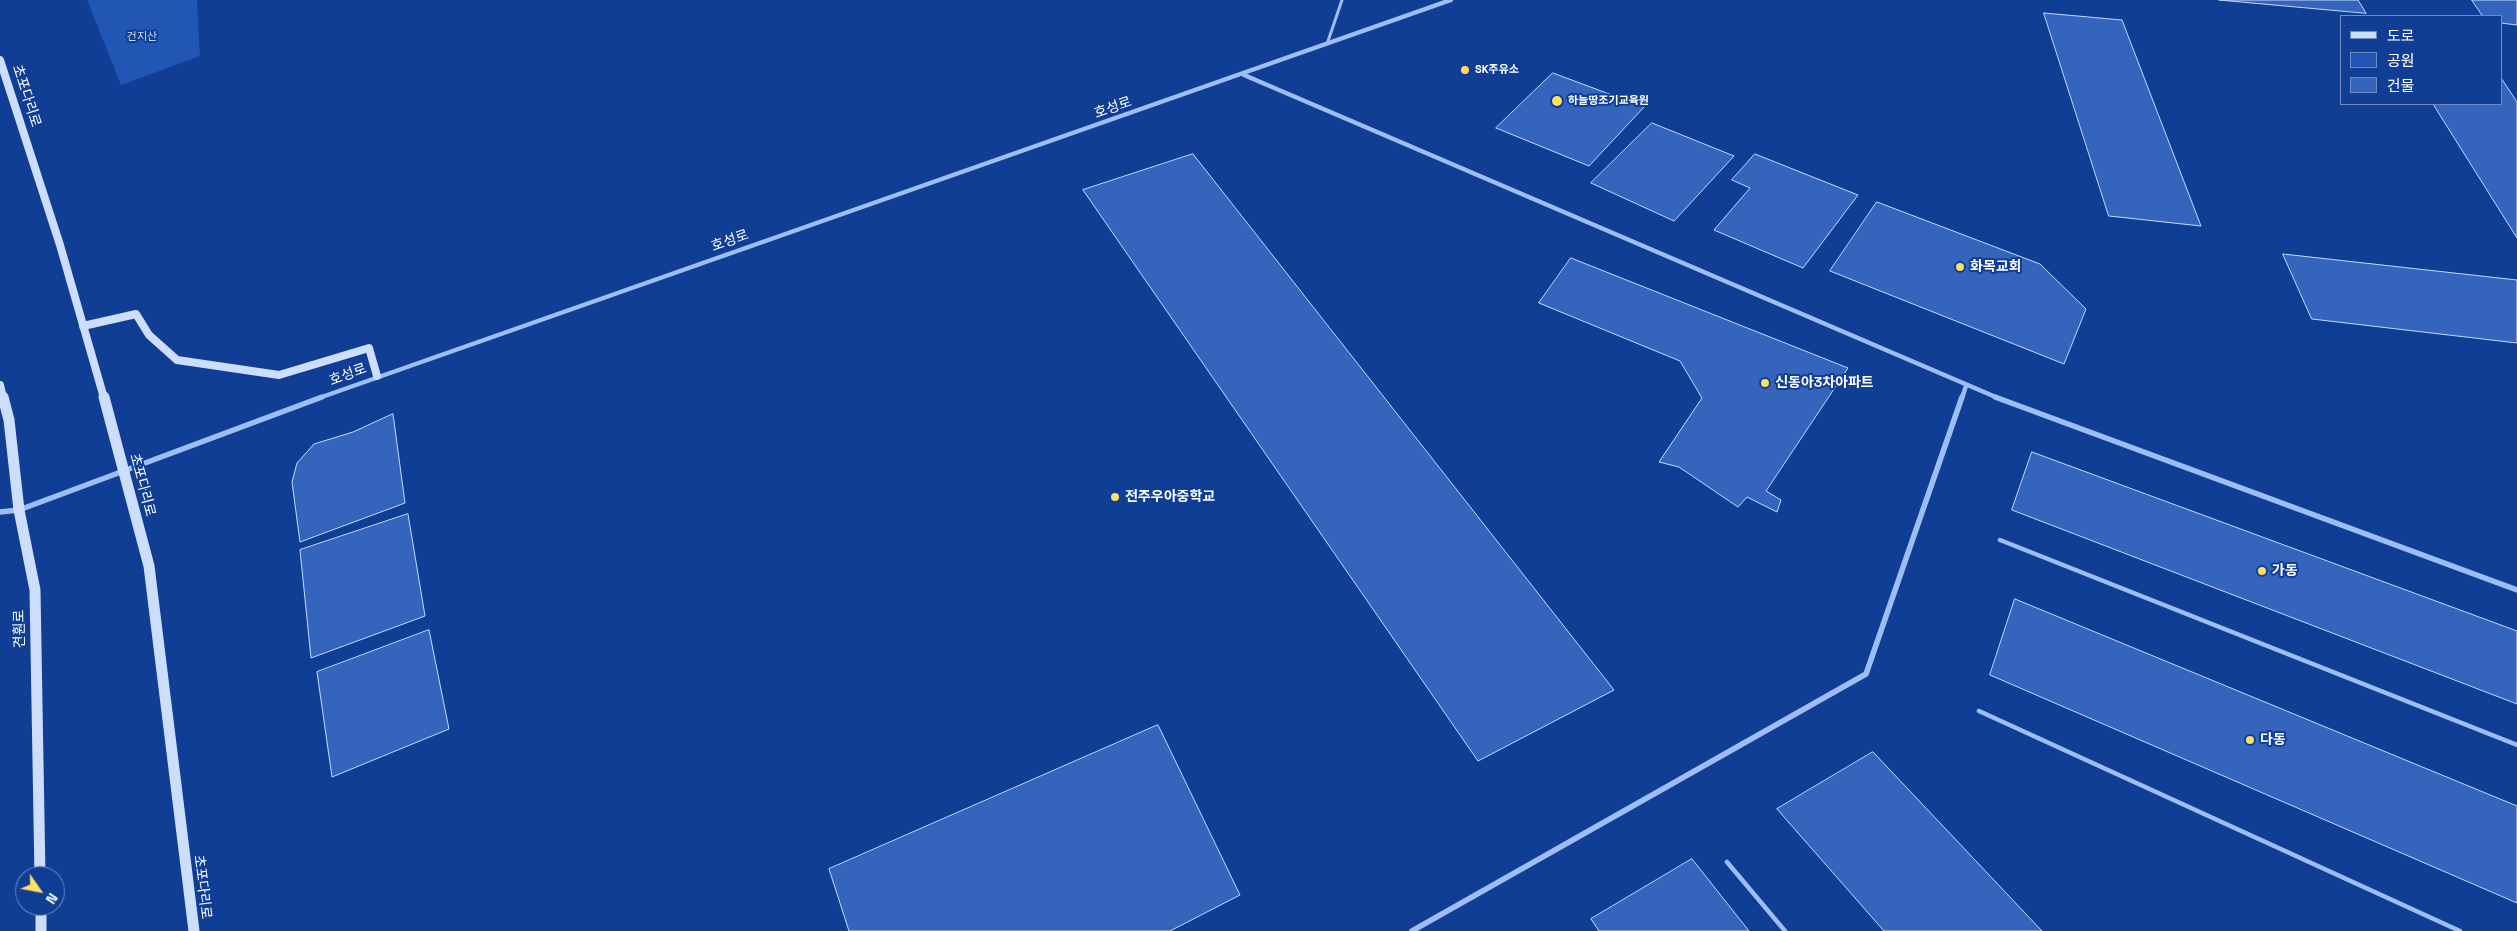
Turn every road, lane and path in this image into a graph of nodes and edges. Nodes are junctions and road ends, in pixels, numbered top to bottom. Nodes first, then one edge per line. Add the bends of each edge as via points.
1 (1342, 0) edge
2 (1451, 0) edge
3 (1327, 44) junction
4 (0, 60) edge
5 (1244, 74) junction
6 (83, 326) junction
7 (377, 376) junction
8 (0, 386) edge
9 (1966, 386) junction
10 (125, 470) junction
11 (19, 510) junction
12 (0, 512) edge
13 (2000, 540) dead end
14 (2517, 590) edge
15 (1979, 711) dead end
16 (2517, 745) edge
17 (1727, 862) dead end
18 (40, 866) edge
19 (41, 916) edge
20 (41, 931) edge
21 (194, 931) edge
22 (1412, 931) edge
23 (1785, 931) edge
24 (2460, 931) edge

1 - 3 lane
2 - 3 street, 호성로
3 - 5 street, 호성로
4 - 6 street, 초포다리로
5 - 7 street, 호성로
5 - 9 street
6 - 7 street via 136,314 148,335 177,360 279,375 369,348
6 - 10 street, 초포다리로
7 - 10 street, 호성로
8 - 11 street, 견훤로 via 9,420
9 - 14 street
9 - 22 street via 1866,674
10 - 11 street, 호성로
10 - 21 street, 초포다리로 via 148,566
11 - 12 street, 호성로
11 - 18 street, 견훤로 via 35,590
13 - 16 lane
15 - 24 lane
17 - 23 lane
19 - 20 street

